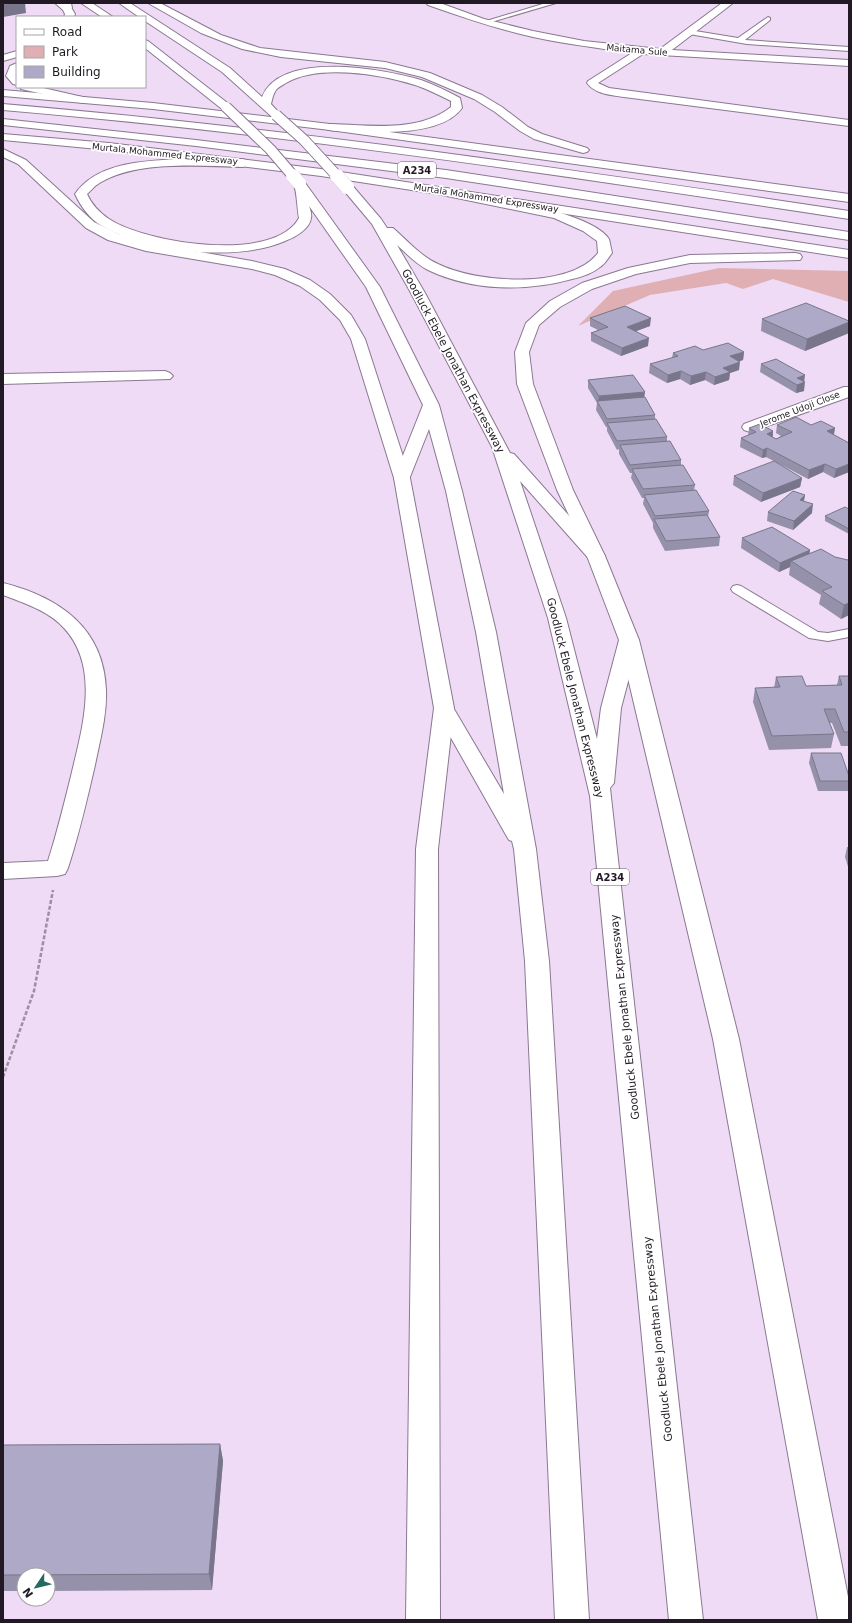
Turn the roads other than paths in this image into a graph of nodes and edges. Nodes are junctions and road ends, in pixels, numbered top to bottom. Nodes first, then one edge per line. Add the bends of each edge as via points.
1 (86, 3) edge
2 (124, 3) edge
3 (153, 3) edge
4 (431, 3) edge
5 (552, 3) edge
6 (728, 3) edge
7 (106, 16) edge
8 (144, 16) edge
9 (146, 17) edge
10 (768, 19) dead end
11 (486, 22) junction
12 (689, 32) junction
13 (739, 41) junction
14 (146, 44) edge
15 (849, 49) edge
16 (641, 50) junction
17 (663, 52) junction
18 (16, 54) edge
19 (146, 55) edge
20 (3, 58) edge
21 (849, 63) edge
22 (16, 67) edge
23 (186, 75) junction
24 (16, 81) edge
25 (29, 88) edge
26 (3, 93) edge
27 (83, 100) junction
28 (265, 105) junction
29 (3, 106) edge
30 (3, 122) edge
31 (849, 123) edge
32 (330, 127) junction
33 (3, 137) edge
34 (66, 143) junction
35 (196, 143) junction
36 (3, 152) edge
37 (243, 163) junction
38 (728, 180) junction
39 (300, 185) junction
40 (446, 192) junction
41 (849, 198) edge
42 (849, 215) edge
43 (377, 222) junction
44 (849, 236) edge
45 (849, 254) edge
46 (849, 260) edge
47 (165, 376) dead end
48 (3, 379) edge
49 (849, 392) edge
50 (431, 405) junction
51 (750, 427) edge
52 (500, 447) junction
53 (402, 478) junction
54 (596, 556) junction
55 (3, 589) edge
56 (737, 589) dead end
57 (849, 633) edge
58 (629, 640) junction
59 (444, 708) junction
60 (601, 796) junction
61 (525, 849) junction
62 (3, 871) edge
63 (423, 1620) edge
64 (572, 1620) edge
65 (686, 1620) edge
66 (835, 1620) edge

1 - 7 main road
2 - 8 main road, A234
3 - 38 main road via 225,41 261,51 359,62 424,75 467,91 495,107 524,129 558,144
4 - 11 main road, Maitama Sule
5 - 11 lane
6 - 12 main road
9 - 28 main road, A234 via 226,70
10 - 13 lane
11 - 16 main road, Maitama Sule via 563,40
12 - 13 lane
12 - 17 main road
13 - 15 lane
14 - 23 main road
16 - 17 main road, Maitama Sule
16 - 31 main road via 592,83 593,86 603,90 656,98
17 - 21 main road, Maitama Sule
18 - 20 main road
19 - 23 main road
22 - 24 main road via 11,76
23 - 39 main road, bridge via 226,107 270,149
25 - 27 main road
26 - 27 main road
27 - 32 main road
28 - 32 main road via 270,91 282,80 296,75 330,70 355,70 402,78 446,92 456,100 457,108 451,115 423,124 383,128
28 - 43 main road, Goodluck Ebele Jonathan Expressway / A234, bridge via 319,156
29 - 42 main road, A234 via 195,124 360,145
30 - 35 main road, Murtala Mohammed Expressway / A234
32 - 38 main road
33 - 34 main road, Murtala Mohammed Expressway
34 - 35 main road
34 - 37 main road, Murtala Mohammed Expressway
35 - 44 main road, Murtala Mohammed Expressway / A234 via 446,174
36 - 53 main road via 22,162 90,225 113,237 146,247 280,272 305,283 325,297 346,318 358,339
37 - 39 main road via 167,163 132,167 100,177 80,194 92,212 105,223 123,231 182,247 206,250 233,249 268,243 297,230 305,218
37 - 40 main road, Murtala Mohammed Expressway
38 - 41 main road
39 - 50 main road via 373,287
40 - 43 main road via 539,210 570,219 603,239 605,253 594,266 571,275 539,282 505,284 470,280 444,273 425,263
40 - 45 main road, Murtala Mohammed Expressway
43 - 52 main road, Goodluck Ebele Jonathan Expressway / A234
46 - 54 main road via 787,256 690,259 633,271 587,286 555,304 533,323 522,352 525,384 565,490
47 - 48 main road
49 - 51 main road, Jerome Udoji Close
50 - 53 main road
50 - 61 main road via 454,491 486,632
52 - 54 main road
52 - 60 main road, Goodluck Ebele Jonathan Expressway / A234 via 557,618
53 - 59 main road
54 - 58 main road
55 - 62 main road via 44,605 66,620 81,637 93,666 95,690 92,728 70,827 57,868
56 - 57 lane via 814,635 828,637
58 - 60 main road via 611,708
58 - 66 main road via 726,1039
59 - 61 main road
59 - 63 main road via 428,849
60 - 65 main road, Goodluck Ebele Jonathan Expressway / A234
61 - 64 main road via 537,961

